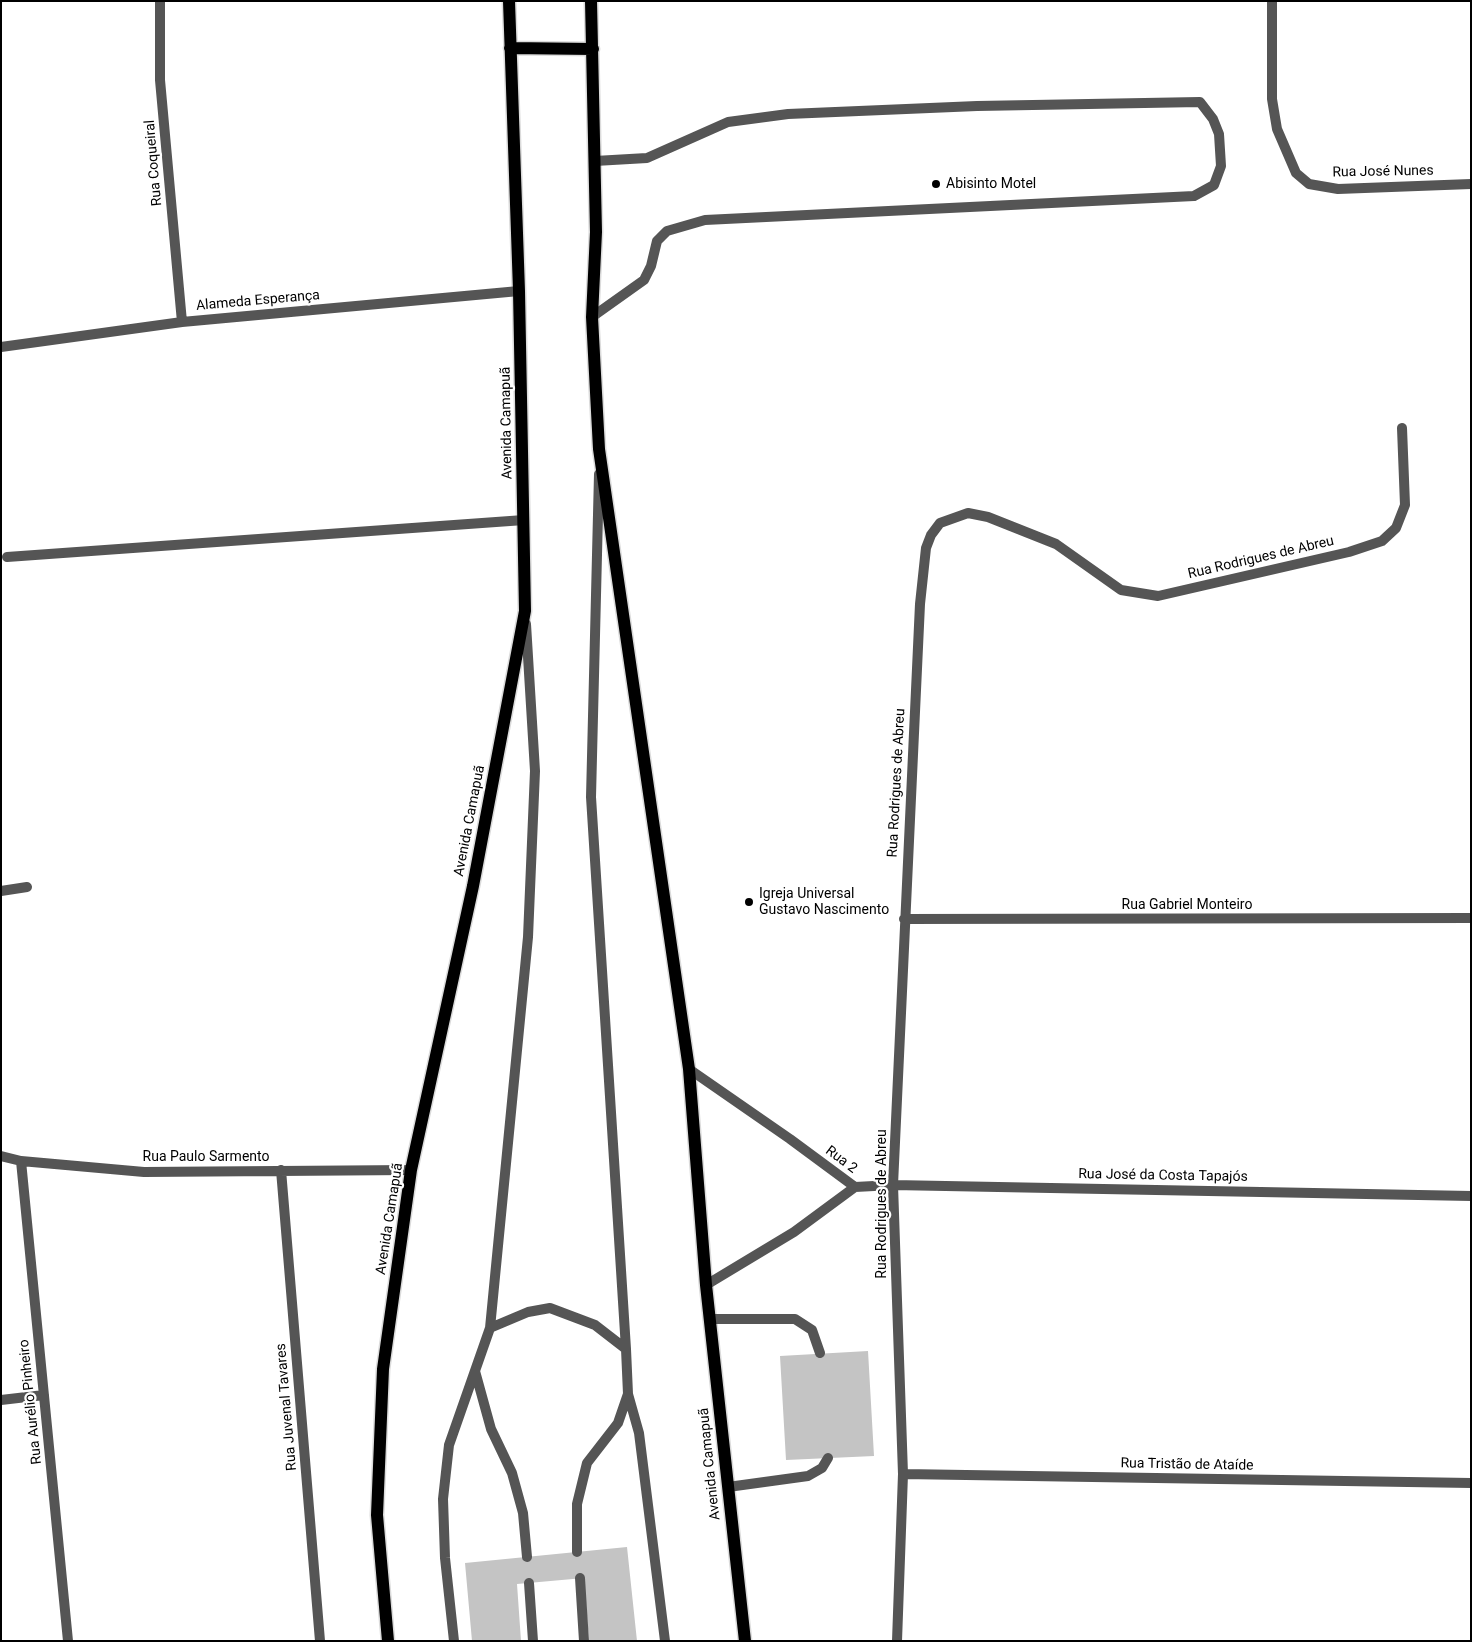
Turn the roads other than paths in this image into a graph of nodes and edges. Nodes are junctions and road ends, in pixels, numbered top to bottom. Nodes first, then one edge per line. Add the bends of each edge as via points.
1 (160, 1) edge
2 (509, 1) edge
3 (592, 1) edge
4 (1272, 1) edge
5 (510, 48) junction
6 (592, 48) junction
7 (595, 161) junction
8 (1471, 184) edge
9 (519, 291) junction
10 (592, 317) junction
11 (182, 322) junction
12 (1, 347) edge
13 (1402, 428) dead end
14 (599, 449) junction
15 (524, 520) junction
16 (7, 557) dead end
17 (525, 611) junction
18 (27, 887) dead end
19 (1, 890) edge
20 (1471, 918) edge
21 (904, 919) junction
22 (689, 1069) junction
23 (1, 1156) edge
24 (21, 1161) junction
25 (281, 1170) junction
26 (411, 1170) junction
27 (892, 1185) junction
28 (855, 1187) junction
29 (1471, 1196) edge
30 (706, 1285) junction
31 (710, 1319) junction
32 (490, 1328) junction
33 (626, 1349) junction
34 (820, 1353) dead end
35 (476, 1371) junction
36 (628, 1394) junction
37 (44, 1395) junction
38 (1, 1400) edge
39 (828, 1458) dead end
40 (903, 1474) junction
41 (1471, 1483) edge
42 (728, 1486) junction
43 (577, 1552) dead end
44 (527, 1557) dead end
45 (580, 1578) dead end
46 (528, 1583) dead end
47 (68, 1641) edge
48 (320, 1641) edge
49 (388, 1641) edge
50 (454, 1641) edge
51 (533, 1641) edge
52 (584, 1641) edge
53 (665, 1641) edge
54 (745, 1641) edge
55 (898, 1641) edge

1 - 11 street, Rua Coqueiral via 160,80
2 - 5 main road, Avenida Camapuã
3 - 6 main road, Avenida Camapuã
4 - 8 street, Rua José Nunes via 1272,99 1278,129 1296,173 1309,184 1338,189
5 - 6 main road
5 - 9 main road, Avenida Camapuã
6 - 7 main road, Avenida Camapuã
7 - 10 main road, Avenida Camapuã
7 - 10 street via 647,158 728,122 788,114 1200,102 1219,134 1221,166 1214,185 1194,196 705,220 667,231 656,241 651,266 644,280
9 - 11 street, Alameda Esperança
9 - 15 main road, Avenida Camapuã
10 - 14 main road, Avenida Camapuã
11 - 12 street, Alameda Esperança
13 - 21 street, Rua Rodrigues de Abreu via 1405,505 1396,528 1382,541 1349,552 1158,596 1121,590 1056,544 988,517 968,513 940,524 926,548 920,604
14 - 22 main road, Avenida Camapuã
14 - 33 street via 591,797
15 - 16 street
15 - 17 main road, Avenida Camapuã
17 - 26 main road, Avenida Camapuã via 473,886
17 - 32 street via 535,771 528,937
18 - 19 street
20 - 21 street, Rua Gabriel Monteiro
21 - 27 street, Rua Rodrigues de Abreu
22 - 28 street, Rua 2
22 - 30 main road, Avenida Camapuã
23 - 24 street, Rua Paulo Sarmento
24 - 25 street, Rua Paulo Sarmento via 144,1172
24 - 37 street, Rua Aurélio Pinheiro
25 - 26 street, Rua Paulo Sarmento
25 - 48 street, Rua Juvenal Tavares
26 - 49 main road, Avenida Camapuã via 382,1379 377,1515
27 - 28 street, Rua José da Costa Tapajós
27 - 29 street, Rua José da Costa Tapajós
27 - 40 street, Rua Rodrigues de Abreu
28 - 30 street, Rua 2 via 794,1232
30 - 31 main road, Avenida Camapuã
31 - 34 street via 795,1319 812,1330
31 - 42 main road, Avenida Camapuã
32 - 33 street via 528,1312 550,1308 595,1326
32 - 35 street
33 - 36 street
35 - 44 street via 491,1429 514,1481 523,1513
35 - 50 street via 449,1444 444,1498
36 - 43 street via 618,1423 587,1463 577,1504
36 - 53 street via 640,1433
37 - 38 street
37 - 47 street, Rua Aurélio Pinheiro
39 - 42 street via 822,1468 808,1476
40 - 41 street, Rua Tristão de Ataíde
40 - 55 street, Rua Rodrigues de Abreu
42 - 54 main road, Avenida Camapuã
45 - 52 street
46 - 51 street

